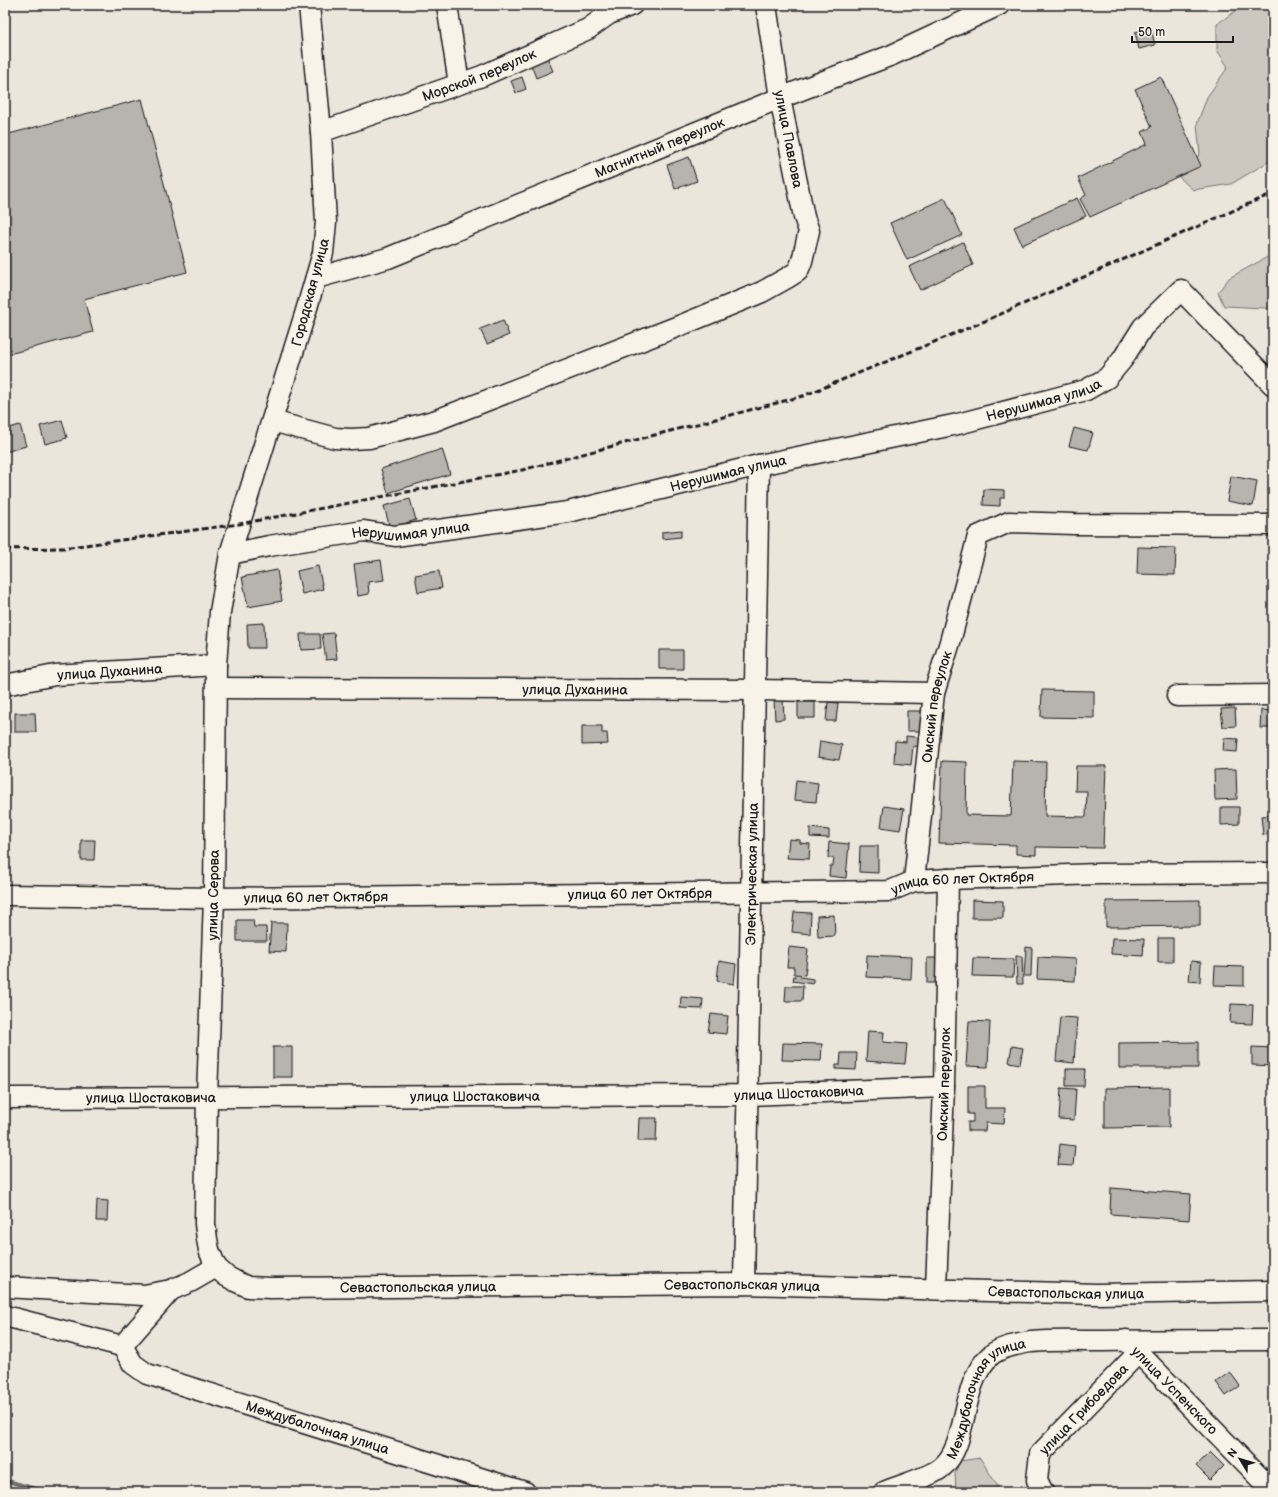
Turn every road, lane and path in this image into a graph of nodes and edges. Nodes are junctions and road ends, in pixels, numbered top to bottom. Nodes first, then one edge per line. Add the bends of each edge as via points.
1 (309, 5) edge
2 (447, 5) edge
3 (632, 5) edge
4 (766, 5) edge
5 (999, 5) edge
6 (608, 10) edge
7 (459, 84) junction
8 (780, 98) junction
9 (321, 132) junction
10 (316, 278) junction
11 (1273, 385) edge
12 (272, 421) junction
13 (759, 465) junction
14 (239, 524) joint
15 (1273, 525) edge
16 (230, 554) junction
17 (216, 665) junction
18 (5, 685) edge
19 (216, 688) junction
20 (755, 690) junction
21 (934, 693) junction
22 (1273, 695) edge
23 (1177, 696) dead end
24 (1273, 873) edge
25 (948, 879) junction
26 (914, 881) junction
27 (751, 893) junction
28 (5, 895) edge
29 (214, 898) junction
30 (944, 1087) junction
31 (748, 1095) junction
32 (5, 1098) edge
33 (207, 1098) junction
34 (216, 1267) junction
35 (744, 1284) junction
36 (5, 1287) edge
37 (936, 1288) junction
38 (171, 1290) junction
39 (1273, 1291) edge
40 (5, 1316) edge
41 (1273, 1340) edge
42 (122, 1346) junction
43 (1132, 1346) junction
44 (1273, 1491) edge
45 (525, 1492) edge
46 (884, 1492) edge
47 (1043, 1492) edge

1 - 9 street, Городская улица
2 - 7 street
3 - 6 street, Морской переулок
4 - 8 street, улица Павлова
5 - 8 street, Магнитный переулок via 892,55
6 - 7 street, Морской переулок via 588,29
7 - 9 street, Морской переулок
8 - 10 street, Магнитный переулок via 388,258
8 - 12 street, улица Павлова via 809,231 798,271 787,278 762,292 691,321 434,421 382,435 351,439 335,438
9 - 10 street, Городская улица via 326,222 325,239
10 - 12 street, Городская улица
11 - 13 street, Нерушимая улица via 1180,290 1143,327 1107,378 1086,390 958,424
12 - 14 street, Городская улица
13 - 16 street, Нерушимая улица via 568,512 395,536 364,531
13 - 20 street, Электрическая улица
14 - 16 street, улица Серова
15 - 21 street, Омский переулок via 1009,522 978,536
16 - 17 street, улица Серова via 220,612
17 - 18 street, улица Духанина via 55,674
17 - 19 street, улица Серова
19 - 20 street, улица Духанина
19 - 29 street, улица Серова
20 - 21 street, улица Духанина
20 - 27 street, Электрическая улица
21 - 26 street, Омский переулок
22 - 23 street
24 - 25 street, улица 60 лет Октября via 1098,874
25 - 26 street, улица 60 лет Октября
25 - 30 street, Омский переулок
26 - 27 street, улица 60 лет Октября via 890,891
27 - 29 street, улица 60 лет Октября
27 - 31 street, Электрическая улица
28 - 29 street, улица 60 лет Октября
29 - 33 street, улица Серова
30 - 31 street, улица Шостаковича
30 - 37 street, Омский переулок
31 - 33 street, улица Шостаковича
31 - 35 street, Электрическая улица
32 - 33 street, улица Шостаковича
33 - 34 street, улица Серова via 206,1224 209,1250
34 - 35 street, Севастопольская улица via 237,1282 270,1288
34 - 38 street
35 - 37 street, Севастопольская улица
36 - 38 street via 144,1295
37 - 39 street, Севастопольская улица via 1097,1294
38 - 42 street
40 - 42 street
41 - 43 street, Междубалочная улица
42 - 45 street, Междубалочная улица via 133,1364 147,1374
43 - 44 street, улица Успенского
43 - 46 street, Междубалочная улица via 1031,1342 1007,1347 992,1354 974,1379 957,1443 949,1460 942,1468 930,1474
43 - 47 street, улица Грибоедова via 1040,1454 1037,1480

